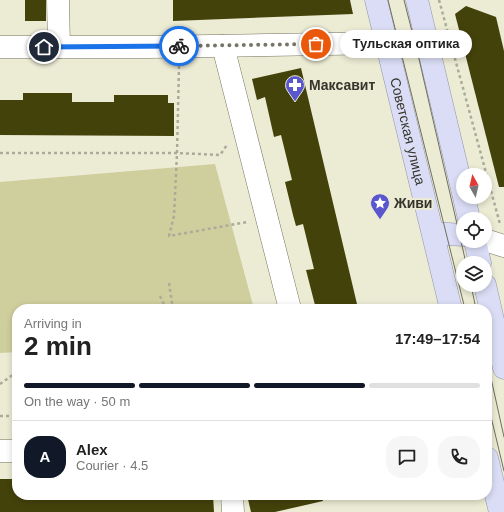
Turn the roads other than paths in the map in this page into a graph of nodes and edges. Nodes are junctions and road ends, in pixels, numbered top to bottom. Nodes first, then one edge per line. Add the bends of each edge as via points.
1 (58, 0) edge
2 (376, 0) edge
3 (416, 0) edge
4 (386, 43) junction
5 (223, 46) junction
6 (0, 47) edge
7 (59, 47) junction
8 (457, 168) edge
9 (433, 233) junction
10 (456, 235) edge
11 (492, 242) edge
12 (504, 246) edge
13 (487, 292) edge
14 (289, 304) edge
15 (450, 304) edge
16 (489, 304) edge
17 (492, 316) edge
18 (504, 368) edge
19 (0, 451) edge
20 (12, 451) edge
21 (492, 479) edge
22 (232, 500) edge
23 (233, 512) edge
24 (500, 512) edge

1 - 7 street
2 - 4 main road, Советская улица
3 - 8 main road
4 - 5 street
4 - 9 main road, Советская улица
5 - 7 street
5 - 14 street
6 - 7 street
9 - 10 main road
9 - 15 main road, Советская улица
11 - 12 street
13 - 16 main road
17 - 18 main road
19 - 20 street
21 - 24 main road
22 - 23 street

